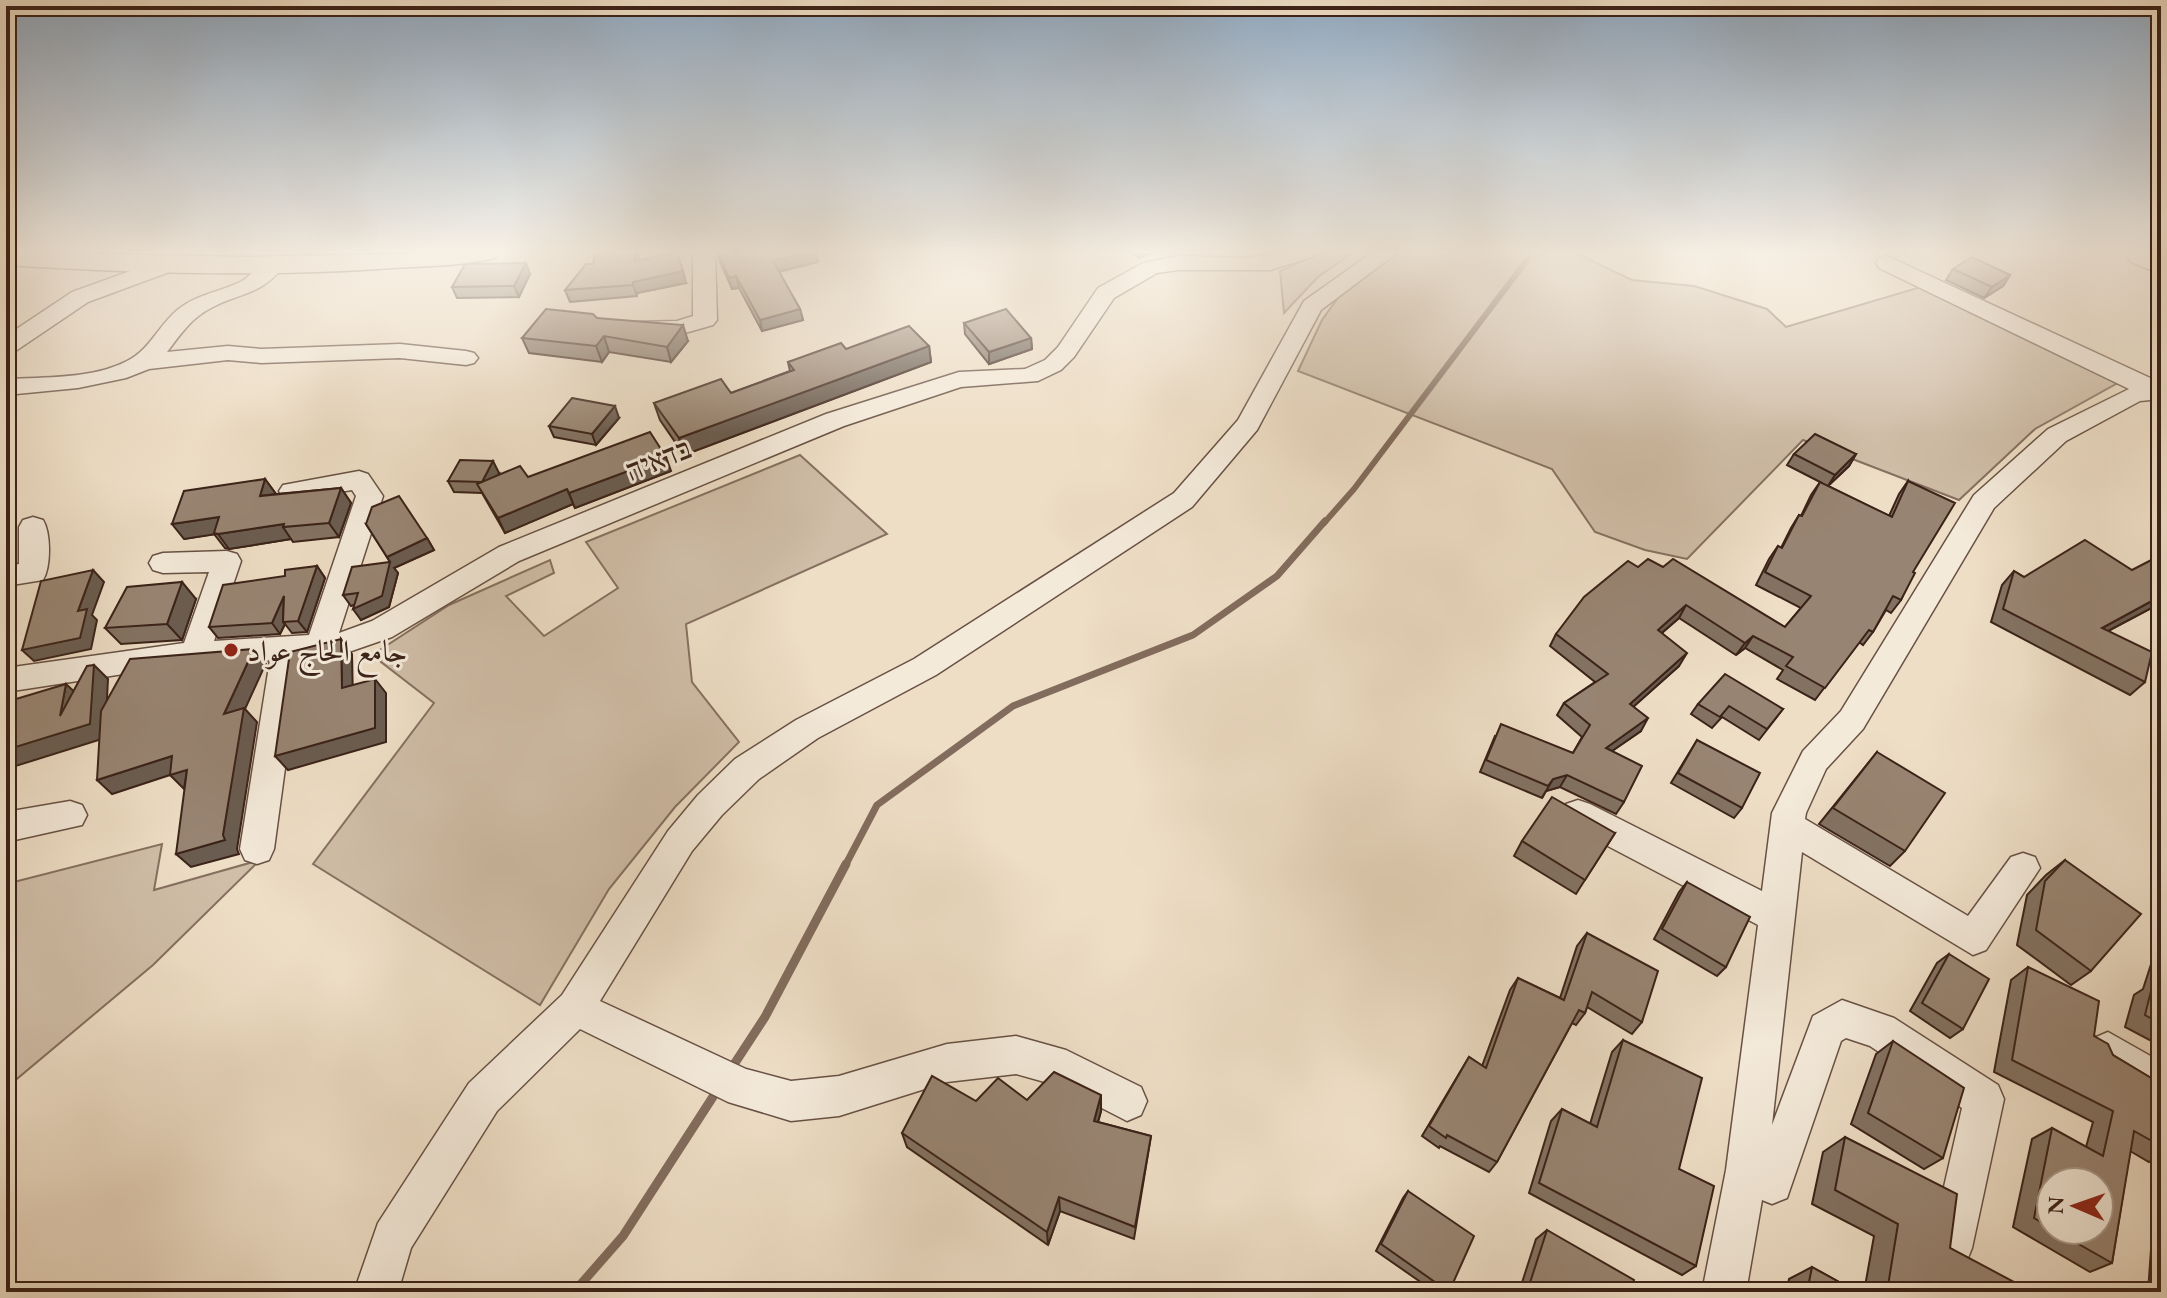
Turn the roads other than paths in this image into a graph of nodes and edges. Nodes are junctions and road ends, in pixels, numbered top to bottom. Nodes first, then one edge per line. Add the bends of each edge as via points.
1 (57, 313) edge
2 (188, 313) edge
3 (705, 313) edge
4 (1093, 313) edge
5 (1308, 313) edge
6 (1992, 313) edge
7 (624, 326) edge
8 (6, 347) edge
9 (466, 358) dead end
10 (144, 362) junction
11 (6, 387) edge
12 (2156, 390) edge
13 (292, 491) edge
14 (33, 527) dead end
15 (163, 563) dead end
16 (6, 576) edge
17 (320, 645) junction
18 (287, 647) junction
19 (195, 654) junction
20 (6, 680) edge
21 (1559, 804) edge
22 (70, 815) dead end
23 (1787, 826) junction
24 (6, 827) edge
25 (257, 849) dead end
26 (2023, 868) dead end
27 (1776, 916) junction
28 (575, 1008) junction
29 (2108, 1051) edge
30 (2161, 1085) edge
31 (1127, 1101) dead end
32 (1747, 1170) junction
33 (1951, 1248) edge
34 (376, 1292) edge
35 (1724, 1292) edge

1 - 8 street
2 - 10 street
3 - 7 street via 705,320 678,328
4 - 17 street, בדאיה via 1053,365 1029,376 959,380 835,420 509,554 382,629 340,644
5 - 28 street via 1248,424 1183,500 925,667 807,729 747,769 680,841
6 - 12 street
9 - 10 street via 388,351 228,353
10 - 11 street via 103,376
12 - 23 street via 2131,396 2057,435 1984,502 1852,720 1814,760
13 - 17 street via 359,480 370,496
14 - 16 street via 33,573
15 - 19 street via 227,561
17 - 18 street, בדאיה
18 - 19 street, בדאיה
18 - 25 street
19 - 20 street, בדאיה
21 - 27 street
22 - 24 street
23 - 26 street via 1973,938
23 - 27 street
27 - 32 street
28 - 31 street via 742,1088 791,1101 839,1096 947,1063 1016,1055 1066,1069
28 - 34 street via 483,1097 393,1238
29 - 30 street
32 - 33 street via 1772,1183 1826,1029 1842,1018 1881,1031 1984,1099
32 - 35 street

